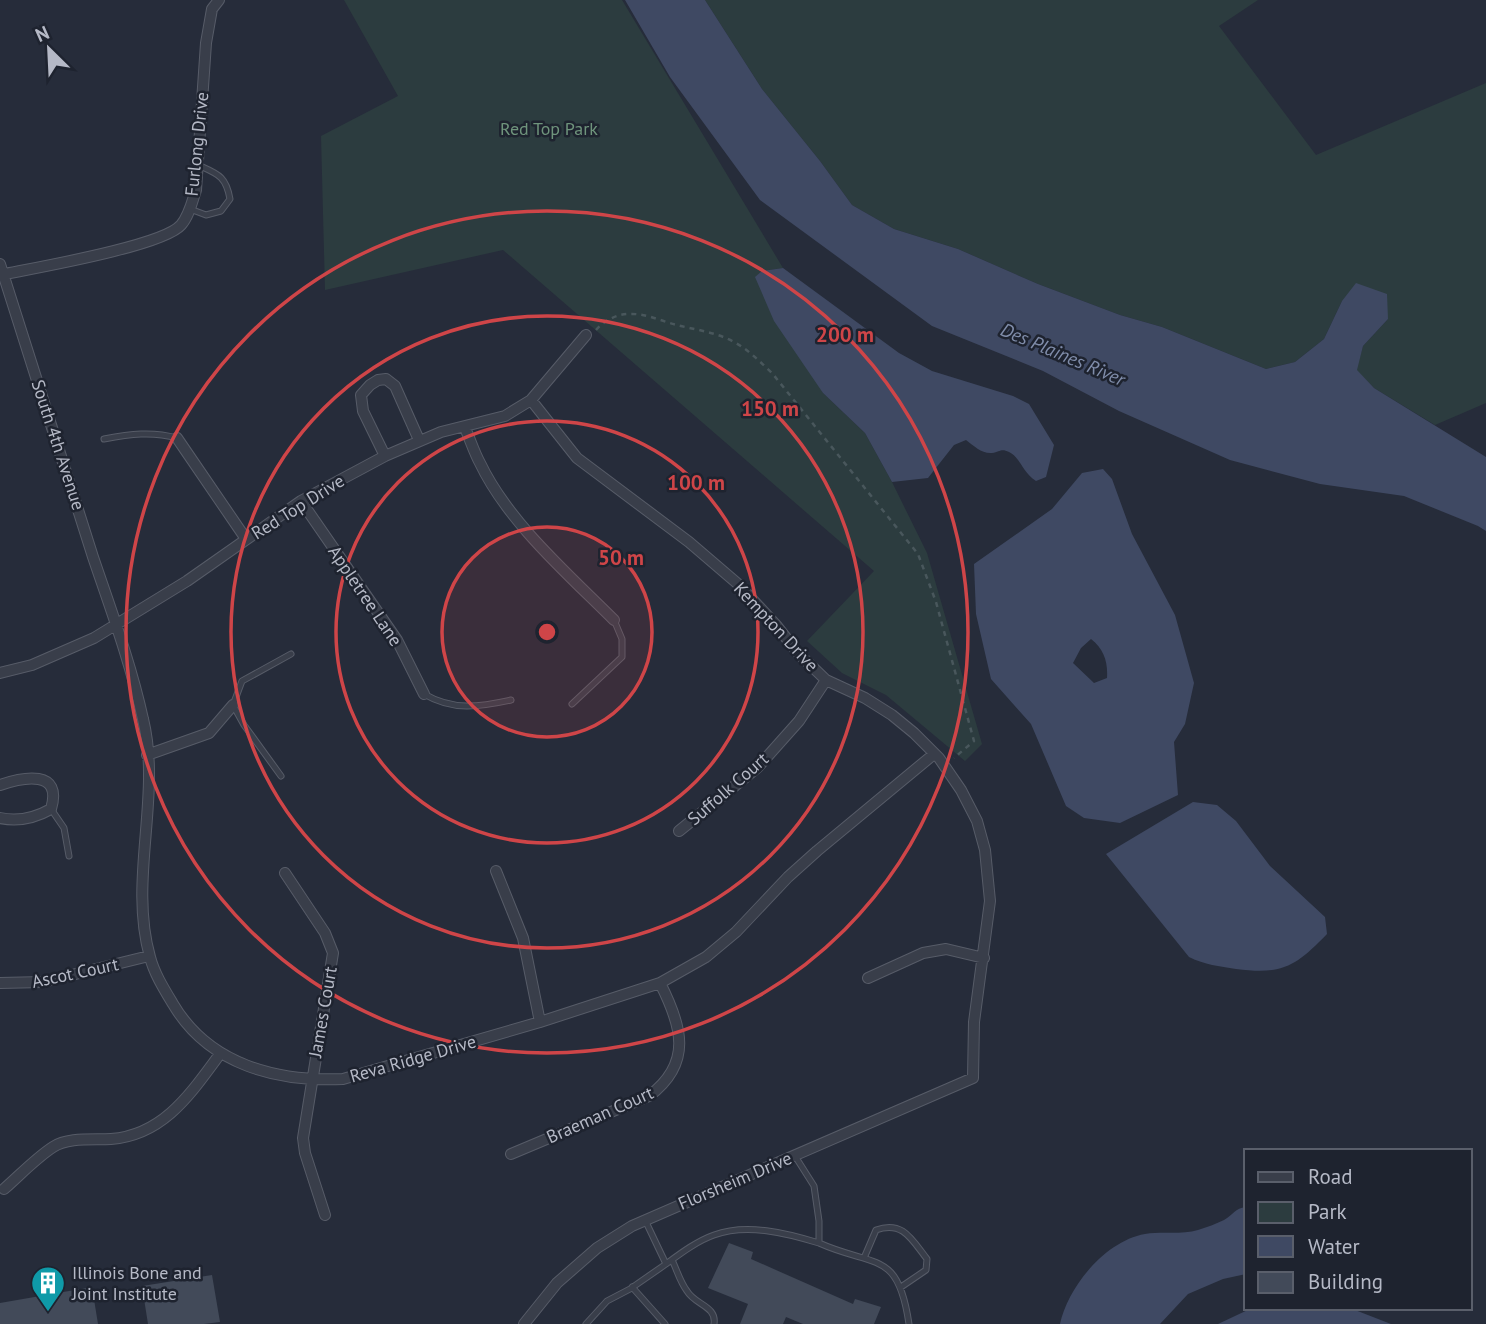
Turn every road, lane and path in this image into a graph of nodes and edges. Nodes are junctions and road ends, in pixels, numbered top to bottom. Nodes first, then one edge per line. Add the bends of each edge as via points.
1 (219, 0) edge
2 (198, 165) junction
3 (190, 209) junction
4 (1, 271) edge
5 (586, 335) joint
6 (531, 400) junction
7 (465, 428) junction
8 (177, 438) joint
9 (104, 439) dead end
10 (419, 440) junction
11 (385, 456) junction
12 (301, 501) junction
13 (246, 539) junction
14 (614, 620) joint
15 (115, 625) junction
16 (291, 654) dead end
17 (0, 673) edge
18 (826, 680) junction
19 (424, 694) joint
20 (511, 700) dead end
21 (572, 704) dead end
22 (233, 705) junction
23 (934, 754) junction
24 (147, 755) junction
25 (952, 760) dead end
26 (281, 776) dead end
27 (0, 785) edge
28 (51, 809) junction
29 (0, 818) edge
30 (679, 831) dead end
31 (69, 856) dead end
32 (496, 871) dead end
33 (285, 873) dead end
34 (149, 956) junction
35 (984, 958) junction
36 (868, 978) dead end
37 (0, 983) edge
38 (660, 983) junction
39 (540, 1023) junction
40 (220, 1054) junction
41 (973, 1078) joint
42 (312, 1080) junction
43 (511, 1154) dead end
44 (795, 1155) junction
45 (4, 1189) dead end
46 (326, 1215) dead end
47 (645, 1220) junction
48 (819, 1243) junction
49 (863, 1258) junction
50 (669, 1262) junction
51 (632, 1287) junction
52 (901, 1287) junction
53 (524, 1324) edge
54 (586, 1324) edge
55 (665, 1324) edge
56 (715, 1324) edge
57 (909, 1324) edge

1 - 2 street, Furlong Drive via 212,9 206,43
2 - 3 street, Furlong Drive
2 - 3 lane via 218,174 230,199 221,211 206,215
3 - 4 street, Furlong Drive via 181,225 165,237
4 - 15 street, South 4th Avenue
5 - 6 street, Red Top Drive
5 - 25 path via 590,337 611,318 641,314 734,341 772,373 918,554 974,741
6 - 7 street, Red Top Drive via 505,416
6 - 18 street, Kempton Drive via 578,458 690,542 737,584
7 - 10 street, Red Top Drive
7 - 14 street via 480,464 506,503
8 - 9 lane via 143,433
8 - 13 street
10 - 11 street, Red Top Drive
10 - 11 street via 395,386 386,379 378,380 361,395 363,411
11 - 12 street, Red Top Drive
12 - 13 street, Red Top Drive
12 - 19 street, Appletree Lane via 397,640
13 - 15 street, Red Top Drive
14 - 21 lane via 622,639 622,657
15 - 17 street, Red Top Drive via 32,665
15 - 24 street, Reva Ridge Drive via 144,721
16 - 22 lane via 242,681
18 - 23 street, Kempton Drive via 892,715
18 - 30 street, Suffolk Court via 799,721 758,767
19 - 20 lane via 464,707
22 - 24 street via 209,733
22 - 26 lane
23 - 35 street, Kempton Drive via 961,790 985,850 990,901
23 - 38 street, Reva Ridge Drive via 788,877 736,932 706,957
24 - 34 street, Reva Ridge Drive via 148,823 142,882
27 - 28 street via 19,779 44,780 54,797
28 - 29 street via 34,818
28 - 31 lane via 64,828
32 - 39 street via 523,938
33 - 42 street, James Court via 333,953
34 - 37 street, Ascot Court via 43,982
34 - 40 street, Reva Ridge Drive via 174,1007
35 - 36 street via 946,949 923,953
35 - 41 street, Kempton Drive via 974,1022
38 - 39 street, Reva Ridge Drive
38 - 43 street, Braeman Court via 675,1013 681,1042 665,1084 649,1096
39 - 42 street, Reva Ridge Drive via 343,1079
40 - 42 street, Reva Ridge Drive via 274,1075
40 - 45 street via 185,1102 160,1124 121,1138 54,1146
41 - 44 street, Florsheim Drive
42 - 46 street, James Court via 303,1138
44 - 47 street, Florsheim Drive
44 - 48 lane via 814,1186
47 - 50 lane
47 - 53 street, Florsheim Drive via 597,1248 557,1283
48 - 49 lane
48 - 50 lane via 740,1229 713,1235
49 - 52 lane via 889,1268
49 - 52 lane via 876,1230 887,1226 905,1231 927,1259 926,1270
50 - 51 lane
50 - 56 lane via 694,1299 711,1310
51 - 54 lane via 607,1301
51 - 55 lane
52 - 57 lane

